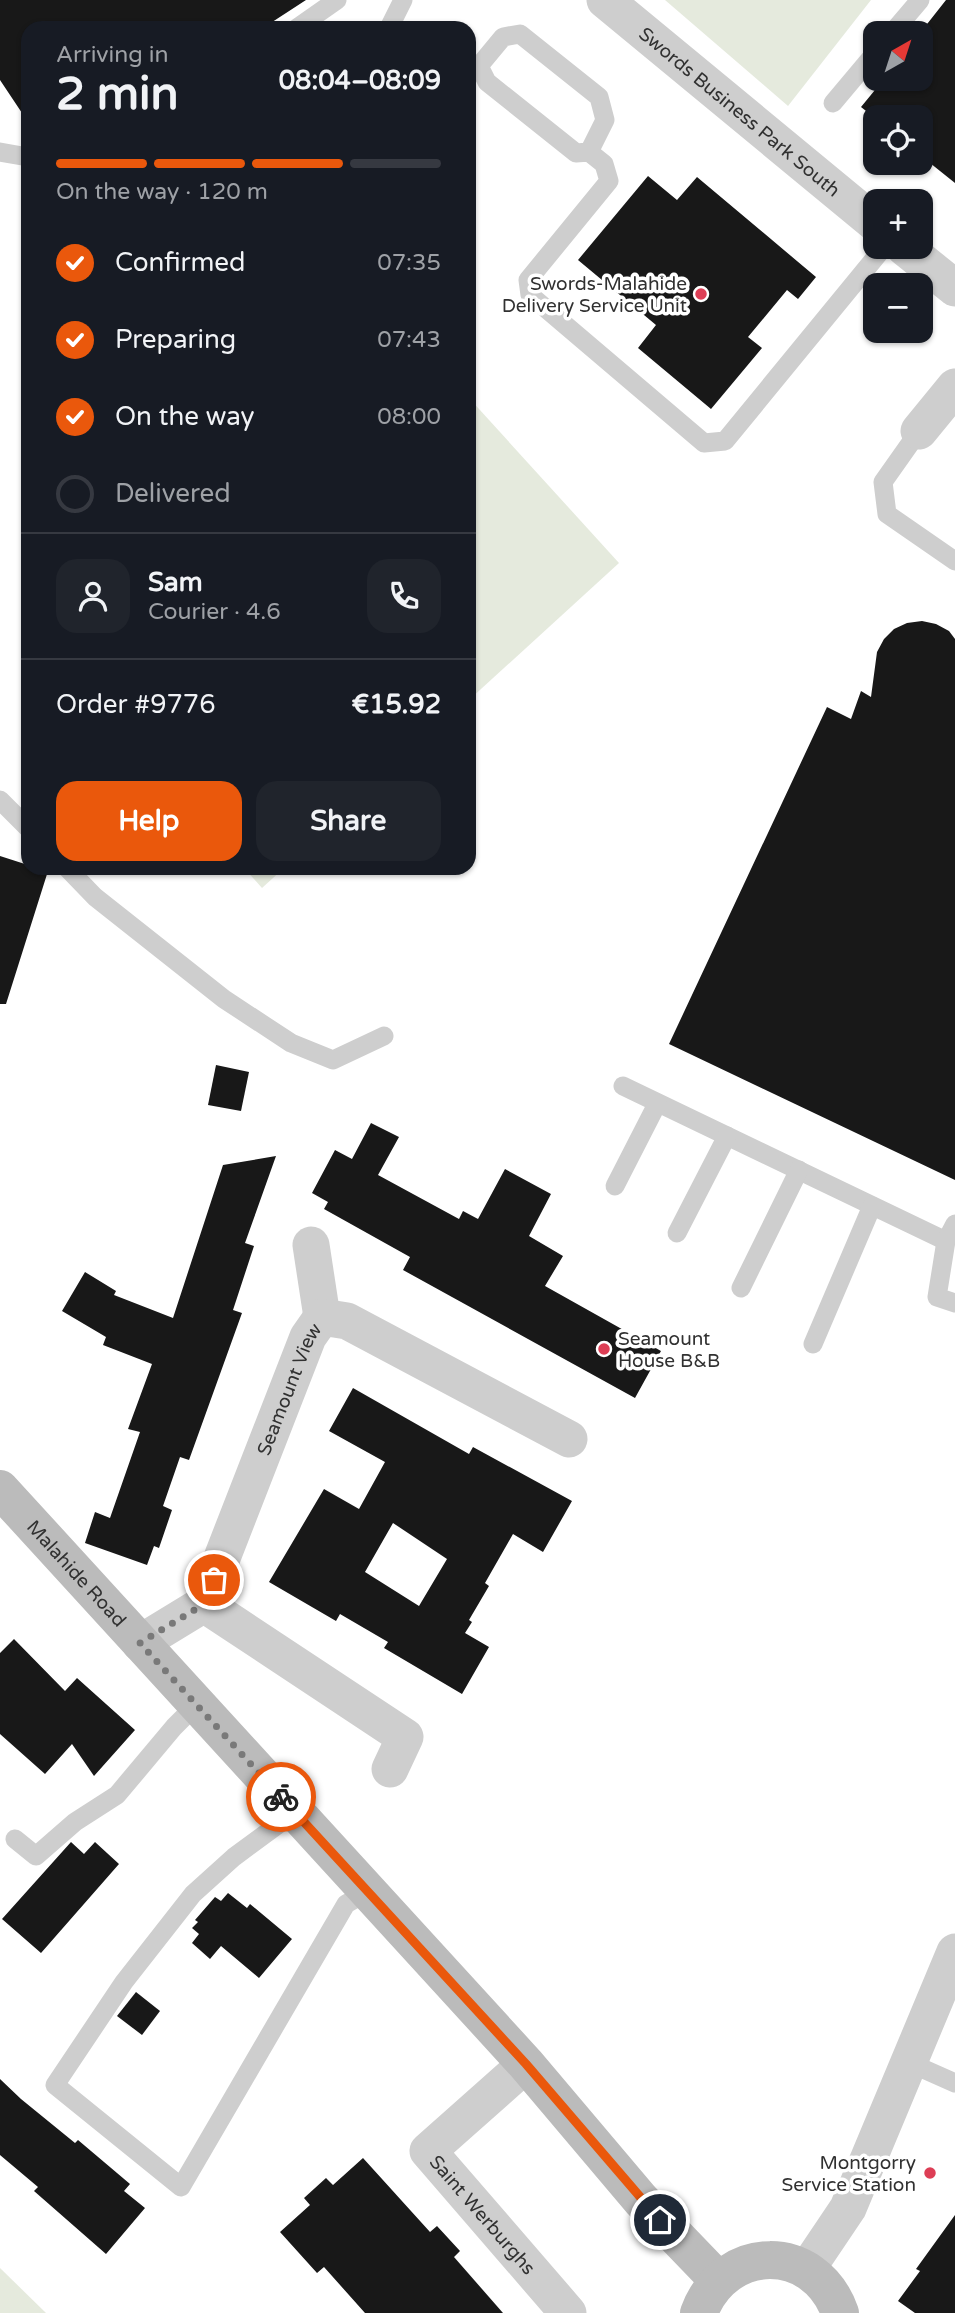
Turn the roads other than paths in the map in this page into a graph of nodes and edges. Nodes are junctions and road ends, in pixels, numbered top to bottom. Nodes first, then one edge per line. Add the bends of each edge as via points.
1 (337, 0) edge
2 (403, 0) edge
3 (605, 0) edge
4 (920, 0) edge
5 (307, 21) edge
6 (392, 21) edge
7 (902, 21) edge
8 (863, 68) edge
9 (833, 103) dead end
10 (0, 152) edge
11 (589, 152) junction
12 (21, 156) edge
13 (863, 213) edge
14 (874, 259) edge
15 (919, 259) edge
16 (955, 288) edge
17 (955, 387) edge
18 (919, 431) joint
19 (955, 561) edge
20 (0, 800) edge
21 (21, 821) edge
22 (74, 875) edge
23 (384, 1036) dead end
24 (623, 1086) dead end
25 (657, 1104) junction
26 (727, 1136) junction
27 (799, 1170) junction
28 (615, 1186) dead end
29 (872, 1206) junction
30 (951, 1232) edge
31 (677, 1233) dead end
32 (310, 1245) dead end
33 (741, 1288) dead end
34 (955, 1303) edge
35 (322, 1317) junction
36 (813, 1344) dead end
37 (569, 1439) dead end
38 (0, 1489) edge
39 (204, 1604) junction
40 (140, 1643) junction
41 (196, 1705) junction
42 (390, 1769) dead end
43 (295, 1812) junction
44 (15, 1839) dead end
45 (367, 1892) junction
46 (955, 1952) edge
47 (910, 2063) junction
48 (526, 2064) junction
49 (955, 2083) edge
50 (807, 2269) junction
51 (718, 2280) junction
52 (568, 2313) edge
53 (699, 2313) edge
54 (841, 2313) edge

1 - 5 lane
2 - 6 lane
3 - 13 street, Swords Business Park South
4 - 7 lane
8 - 9 lane
10 - 12 lane
11 - 11 lane via 576,153 487,82 480,66 503,37 520,34 599,97 605,120
11 - 14 lane via 604,164 609,181 528,280 530,295 704,443 724,441
15 - 16 street
17 - 18 street
18 - 19 lane via 883,482 887,514
20 - 21 lane
22 - 23 lane via 213,991 291,1043 333,1060
24 - 25 lane
25 - 26 lane
25 - 28 lane
26 - 27 lane
26 - 31 lane
27 - 29 lane
27 - 33 lane
29 - 30 lane
29 - 36 lane
30 - 34 lane via 937,1297
32 - 35 street
35 - 37 street, Seamount View via 347,1321
35 - 39 street, Seamount View via 308,1338
38 - 40 main road, Malahide Road
39 - 40 street
39 - 42 street via 405,1737
40 - 41 main road, Malahide Road
41 - 43 main road, Malahide Road
41 - 44 lane via 117,1795 75,1822 36,1856
43 - 45 main road, Malahide Road
43 - 45 lane via 234,1857 194,1894 124,1983 55,2085 181,2187 346,1904
45 - 48 main road, Malahide Road
46 - 47 street
47 - 49 lane
47 - 50 street via 848,2208
48 - 51 main road, Malahide Road via 641,2200
48 - 52 street, Saint Werburghs via 428,2151
50 - 51 main road via 784,2261 760,2260 737,2267
50 - 54 main road via 824,2282
51 - 53 main road

